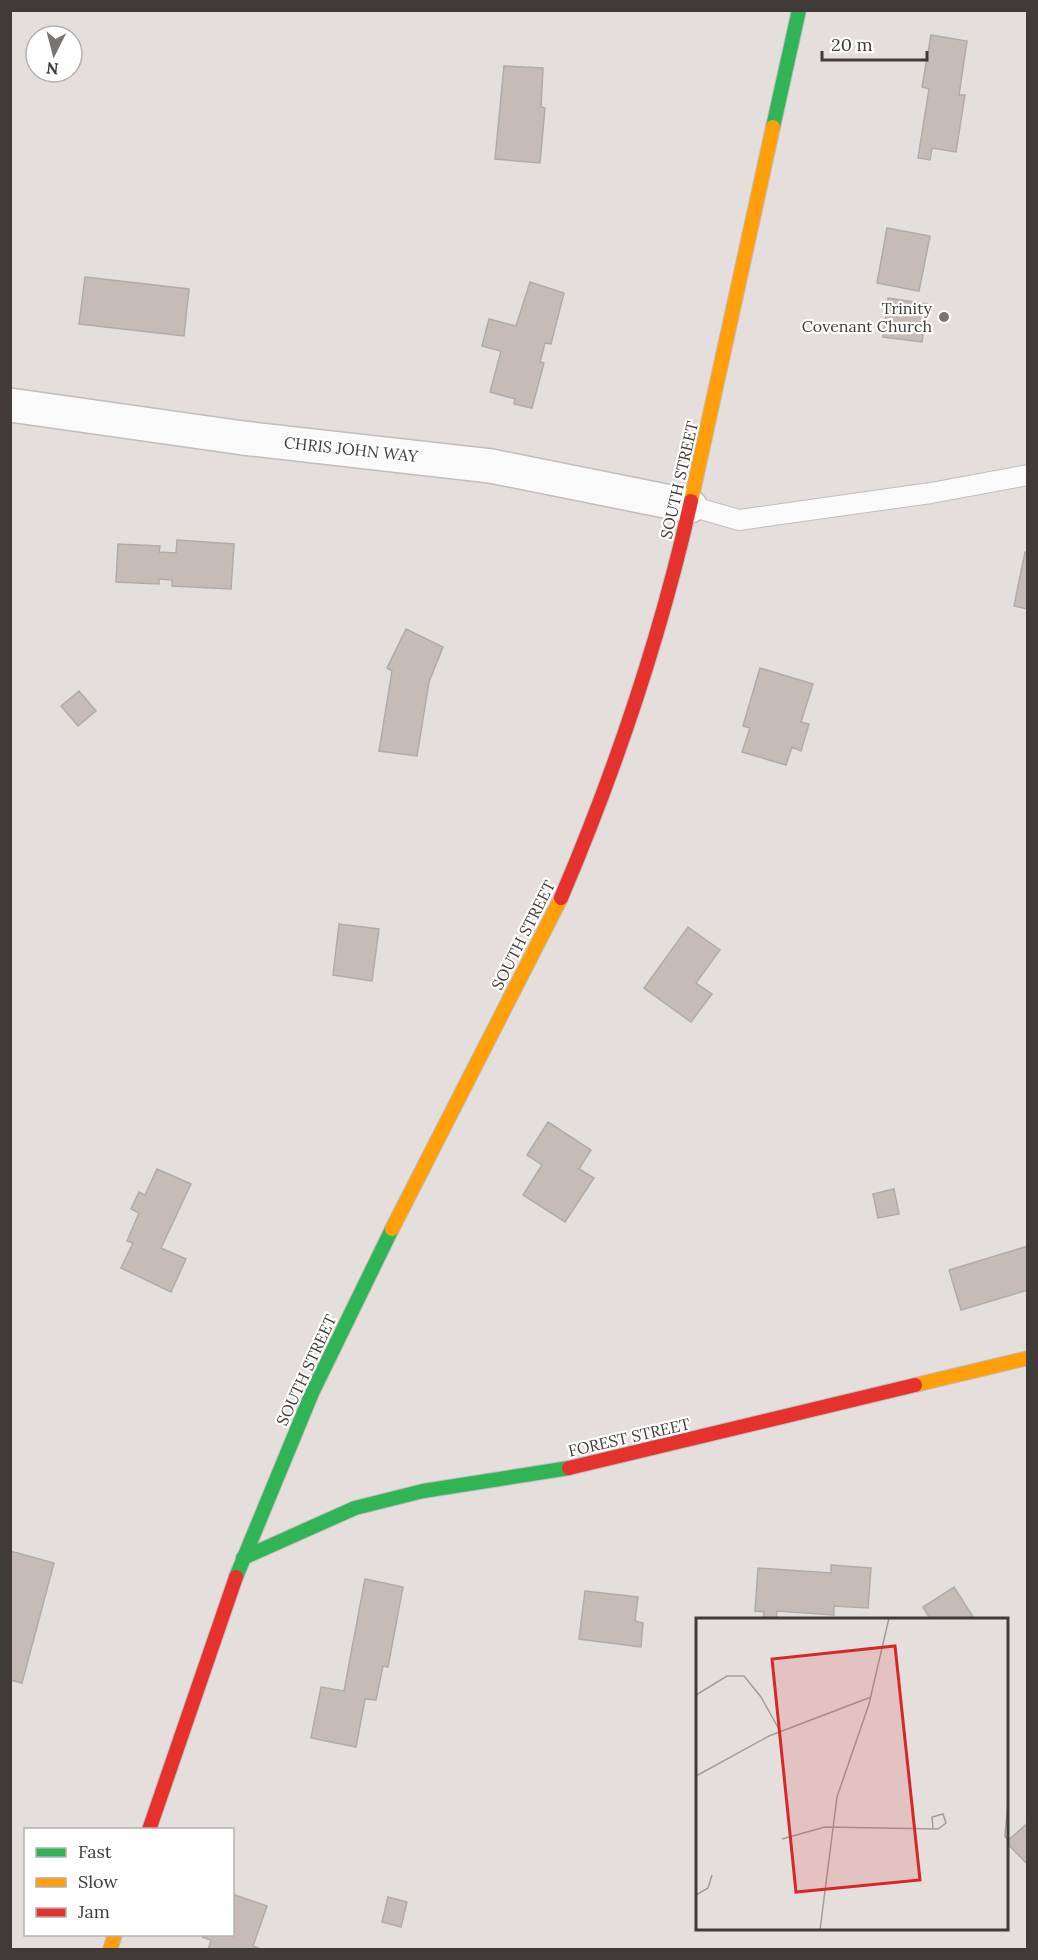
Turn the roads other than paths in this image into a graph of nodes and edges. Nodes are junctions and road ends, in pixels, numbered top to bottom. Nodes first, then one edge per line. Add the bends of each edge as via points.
1 (799, 10) edge
2 (10, 405) edge
3 (1028, 475) edge
4 (690, 507) junction
5 (1028, 1358) edge
6 (243, 1557) junction
7 (150, 1828) edge

1 - 4 street, SOUTH STREET
2 - 4 street, CHRIS JOHN WAY via 243,438 491,466
3 - 4 lane via 739,520
4 - 6 street, SOUTH STREET via 650,659 583,852 342,1330
5 - 6 street, FOREST STREET via 562,1470 423,1491 355,1508
6 - 7 street, SOUTH STREET

